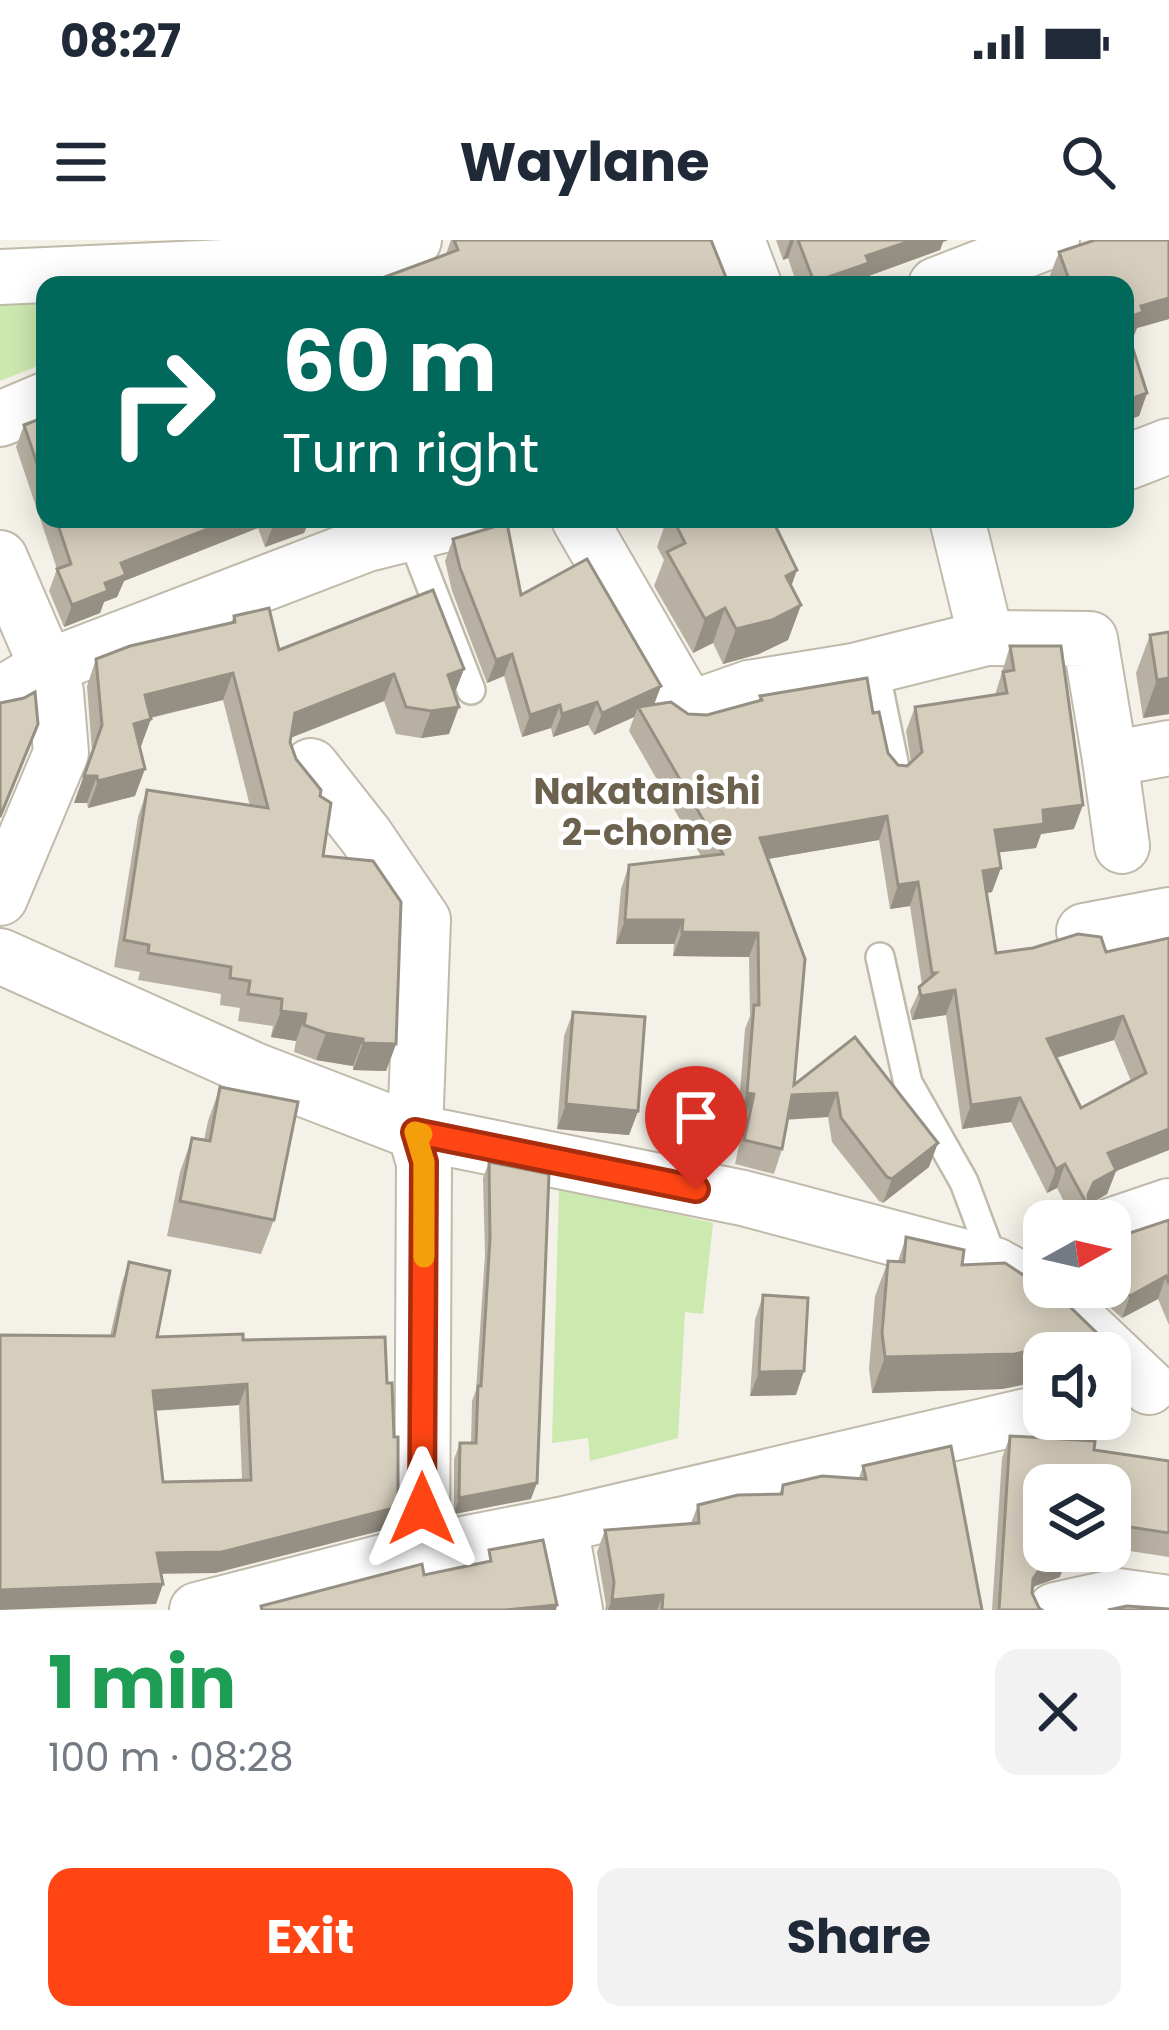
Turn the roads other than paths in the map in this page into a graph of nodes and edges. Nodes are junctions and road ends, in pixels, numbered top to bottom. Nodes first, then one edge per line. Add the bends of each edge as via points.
1 (414, 240) edge
2 (737, 240) edge
3 (1052, 240) edge
4 (359, 261) junction
5 (159, 276) edge
6 (326, 276) edge
7 (751, 276) edge
8 (959, 276) edge
9 (0, 277) edge
10 (36, 278) edge
11 (36, 404) edge
12 (0, 419) edge
13 (1169, 446) edge
14 (1134, 460) edge
15 (430, 528) edge
16 (584, 528) edge
17 (959, 528) edge
18 (410, 533) junction
19 (0, 558) edge
20 (986, 638) junction
21 (874, 665) junction
22 (47, 668) junction
23 (471, 690) dead end
24 (0, 695) edge
25 (1169, 748) edge
26 (1110, 759) junction
27 (311, 766) dead end
28 (896, 772) edge
29 (1122, 846) dead end
30 (0, 898) edge
31 (1169, 915) edge
32 (1084, 931) edge
33 (0, 956) edge
34 (880, 958) dead end
35 (415, 1132) junction
36 (1169, 1206) edge
37 (1131, 1219) edge
38 (1019, 1256) edge
39 (1143, 1389) edge
40 (1023, 1417) edge
41 (560, 1525) junction
42 (422, 1552) junction
43 (1169, 1604) edge
44 (208, 1609) edge
45 (575, 1610) edge
46 (1055, 1610) edge

1 - 4 street
2 - 7 street
3 - 8 street
4 - 5 street
4 - 6 street
9 - 10 street
11 - 12 street
13 - 14 street
15 - 18 street
16 - 21 street via 688,709 749,688
17 - 20 street
18 - 22 street
18 - 23 lane
19 - 22 street
20 - 21 street
20 - 26 street via 1090,639
21 - 28 lane
22 - 24 street
22 - 30 street via 61,753
25 - 26 street
26 - 29 street
27 - 35 street via 423,920
31 - 32 street
33 - 35 street
34 - 38 lane via 908,1083 964,1183
35 - 38 street
35 - 42 street via 424,1162
36 - 37 street
38 - 39 street
40 - 41 street
41 - 42 street
41 - 45 street
42 - 44 street
43 - 46 street via 1118,1596

